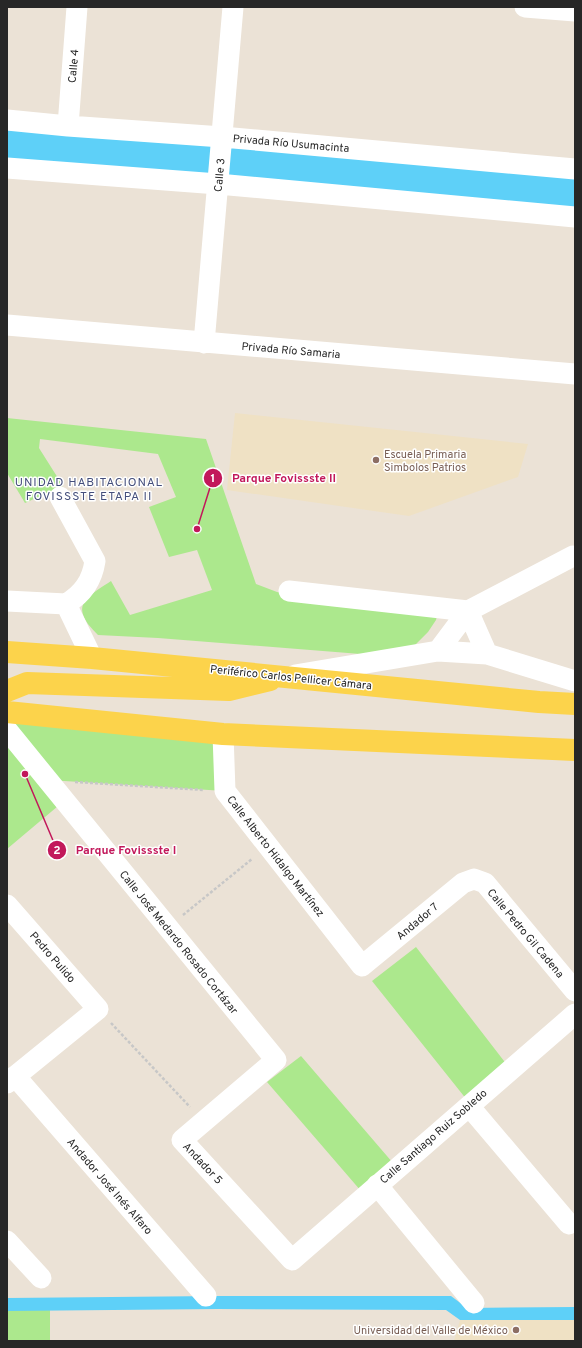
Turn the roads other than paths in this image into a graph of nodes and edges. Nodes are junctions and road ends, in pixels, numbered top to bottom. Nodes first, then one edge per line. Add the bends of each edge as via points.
1 (77, 7) edge
2 (233, 7) edge
3 (525, 7) edge
4 (575, 11) edge
5 (7, 120) edge
6 (68, 126) junction
7 (222, 137) junction
8 (7, 168) edge
9 (575, 169) edge
10 (218, 184) junction
11 (575, 217) edge
12 (7, 325) edge
13 (204, 343) junction
14 (575, 374) edge
15 (60, 497) dead end
16 (573, 556) dead end
17 (288, 591) dead end
18 (7, 601) edge
19 (66, 604) junction
20 (468, 611) junction
21 (438, 651) junction
22 (7, 652) edge
23 (487, 654) junction
24 (92, 658) junction
25 (286, 676) junction
26 (575, 681) edge
27 (7, 691) edge
28 (575, 704) edge
29 (7, 712) edge
30 (7, 730) edge
31 (223, 734) junction
32 (575, 750) edge
33 (474, 879) joint
34 (7, 906) edge
35 (362, 966) joint
36 (575, 991) edge
37 (575, 1014) edge
38 (276, 1060) joint
39 (11, 1080) edge
40 (469, 1106) junction
41 (377, 1185) junction
42 (569, 1224) dead end
43 (7, 1241) edge
44 (292, 1260) joint
45 (41, 1278) dead end
46 (206, 1296) dead end
47 (474, 1303) dead end

1 - 6 street, Calle 4
2 - 7 street, Calle 3
3 - 4 street
5 - 6 street, Privada Río Usumacinta
6 - 7 street, Privada Río Usumacinta
7 - 9 street, Privada Río Usumacinta
7 - 10 street, Calle 3
8 - 10 street
10 - 11 street
10 - 13 street, Calle 3
12 - 13 street, Privada Río Samaria
13 - 14 street, Privada Río Samaria
15 - 19 street via 96,561 85,589 76,599
16 - 20 street
17 - 20 street
18 - 19 street
19 - 24 street
20 - 21 street
20 - 23 street
21 - 23 street
21 - 25 street
22 - 24 main road, Periférico Carlos Pellicer Cámara
23 - 26 street
24 - 25 main road, Periférico Carlos Pellicer Cámara
25 - 27 main road via 229,690 27,683
25 - 28 main road, Periférico Carlos Pellicer Cámara
29 - 31 main road
30 - 38 street, Calle José Medardo Rosado Cortázar
31 - 32 main road
31 - 35 street, Calle Alberto Hidalgo Martínez via 225,791
33 - 35 street, Andador 7 via 463,883
33 - 36 street, Calle Pedro Gil Cadena via 485,883
34 - 39 street, Pedro Pulido via 98,1009
37 - 40 street, Calle Santiago Ruiz Sobledo
38 - 44 street, Andador 5 via 182,1140
39 - 46 street, Andador José Inés Alfaro
40 - 41 street, Calle Santiago Ruiz Sobledo
40 - 42 street
41 - 44 street, Calle Santiago Ruiz Sobledo
41 - 47 street
43 - 45 street

